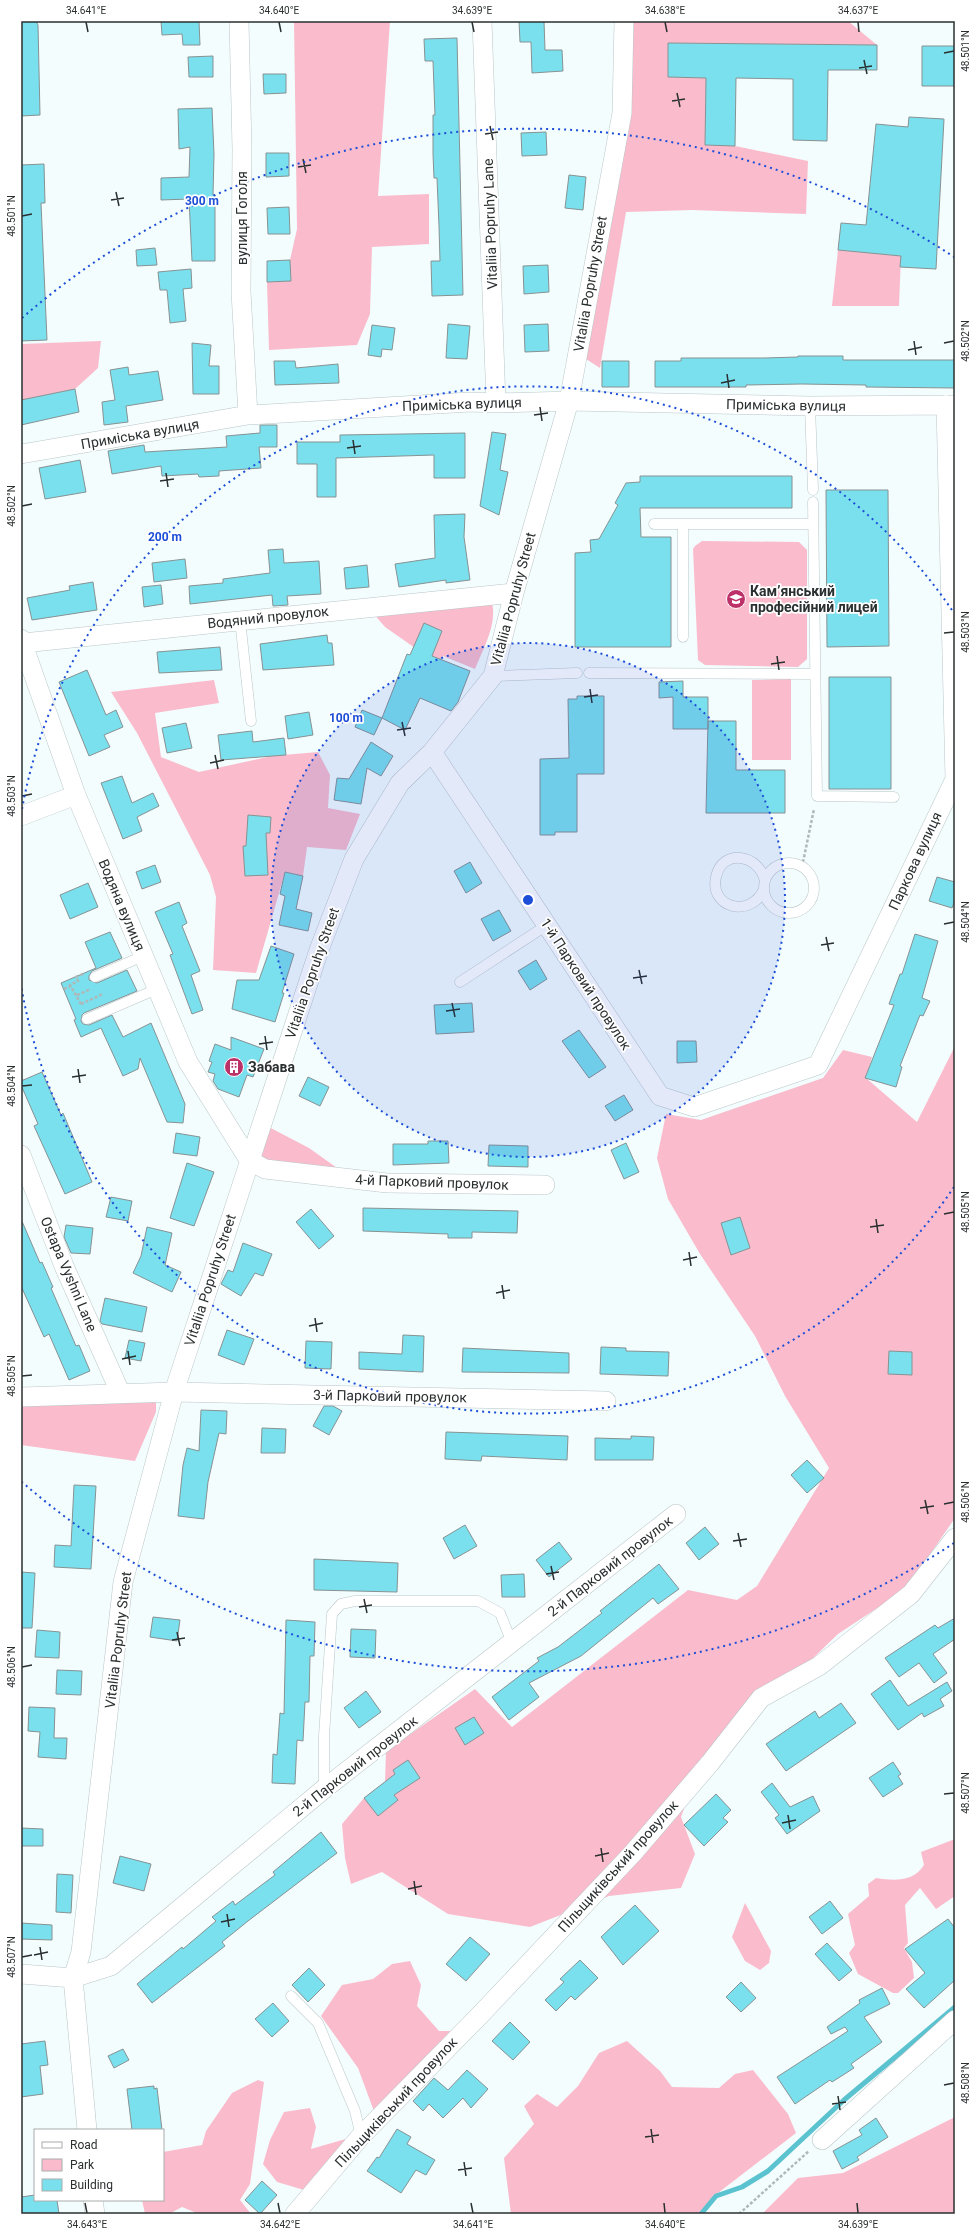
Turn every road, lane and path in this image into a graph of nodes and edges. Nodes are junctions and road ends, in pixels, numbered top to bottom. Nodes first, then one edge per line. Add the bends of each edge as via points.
1 (239, 21) edge
2 (482, 21) edge
3 (624, 21) edge
4 (569, 401) junction
5 (496, 403) junction
6 (950, 405) edge
7 (810, 406) junction
8 (248, 415) junction
9 (21, 454) edge
10 (812, 490) dead end
11 (813, 502) dead end
12 (654, 524) dead end
13 (683, 524) junction
14 (813, 524) junction
15 (514, 594) junction
16 (240, 620) junction
17 (683, 637) dead end
18 (22, 641) edge
19 (577, 673) dead end
20 (589, 673) dead end
21 (815, 674) junction
22 (493, 676) junction
23 (251, 721) dead end
24 (432, 752) junction
25 (76, 795) junction
26 (817, 796) junction
27 (894, 797) dead end
28 (21, 816) edge
29 (802, 867) junction
30 (764, 885) junction
31 (547, 925) junction
32 (144, 956) junction
33 (93, 978) junction
34 (460, 982) dead end
35 (71, 986) junction
36 (64, 989) dead end
37 (157, 989) junction
38 (78, 995) junction
39 (81, 1004) dead end
40 (109, 1009) junction
41 (87, 1019) dead end
42 (660, 1096) joint
43 (21, 1155) edge
44 (249, 1160) junction
45 (545, 1185) dead end
46 (120, 1392) junction
47 (174, 1392) junction
48 (21, 1397) edge
49 (606, 1401) dead end
50 (676, 1514) dead end
51 (955, 1538) edge
52 (512, 1643) junction
53 (324, 1789) junction
54 (21, 1974) edge
55 (73, 1978) junction
56 (291, 1996) dead end
57 (955, 2020) edge
58 (87, 2129) edge
59 (361, 2136) junction
60 (822, 2140) joint
61 (93, 2201) edge
62 (95, 2214) edge
63 (295, 2214) edge
64 (739, 2214) edge

1 - 8 street, вулиця Гоголя via 242,292
2 - 5 street, Vitaliia Popruhy Lane
3 - 4 street, Vitaliia Popruhy Street via 622,113
4 - 5 street, Приміська вулиця
4 - 7 street, Приміська вулиця
4 - 15 street, Vitaliia Popruhy Street
5 - 8 street, Приміська вулиця via 470,402
6 - 7 street, Приміська вулиця
6 - 42 street, Паркова вулиця via 954,779 818,1066 694,1107
7 - 10 lane
8 - 9 street, Приміська вулиця
11 - 14 lane
12 - 13 lane
13 - 14 lane
13 - 17 lane
14 - 21 lane
15 - 16 street, Водяний провулок
15 - 22 street, Vitaliia Popruhy Street
16 - 18 street, Водяний провулок
16 - 23 lane
18 - 25 street, Водяна вулиця
19 - 22 lane
20 - 21 lane
21 - 26 lane
22 - 24 street, Vitaliia Popruhy Street
24 - 31 street, 1-й Парковий провулок
24 - 44 street, Vitaliia Popruhy Street via 400,783 354,859 319,950
25 - 28 street
25 - 32 street, Водяна вулиця
26 - 27 lane
26 - 29 path
29 - 30 lane via 795,864 780,864 773,868
29 - 30 lane via 812,879 813,894 810,901 798,911 782,912 775,908 765,897
30 - 30 lane via 763,874 753,862 738,858 731,859 719,869 715,884 720,898 733,906 741,907 756,902
31 - 34 lane
31 - 42 street, 1-й Парковий провулок
32 - 33 lane
32 - 37 street, Водяна вулиця
33 - 35 path via 76,977 78,981
33 - 38 path
33 - 40 path
35 - 36 path
35 - 38 path via 76,996
37 - 40 lane
37 - 44 street, Водяна вулиця via 188,1062
38 - 39 path
40 - 41 lane
43 - 46 street, Ostapa Vyshni Lane via 64,1266
44 - 45 street, 4-й Парковий провулок via 265,1169 387,1183
44 - 47 street, Vitaliia Popruhy Street
46 - 47 street, 3-й Парковий провулок
46 - 48 street, 3-й Парковий провулок
47 - 49 street, 3-й Парковий провулок
47 - 55 street, Vitaliia Popruhy Street via 123,1582 81,1952
50 - 52 street, 2-й Парковий провулок
51 - 59 street, Пільщиківський провулок via 911,1594 820,1666 761,1698 710,1763 633,1853
52 - 53 street, 2-й Парковий провулок
52 - 53 lane via 500,1613 478,1601 355,1601 341,1604 332,1614 324,1736
53 - 55 street, 2-й Парковий провулок via 111,1966
54 - 55 street, 2-й Парковий провулок
55 - 58 street, Vitaliia Popruhy Street
56 - 59 lane via 318,2022 355,2111
57 - 60 street
59 - 63 street, Пільщиківський провулок
60 - 64 path
61 - 62 street

